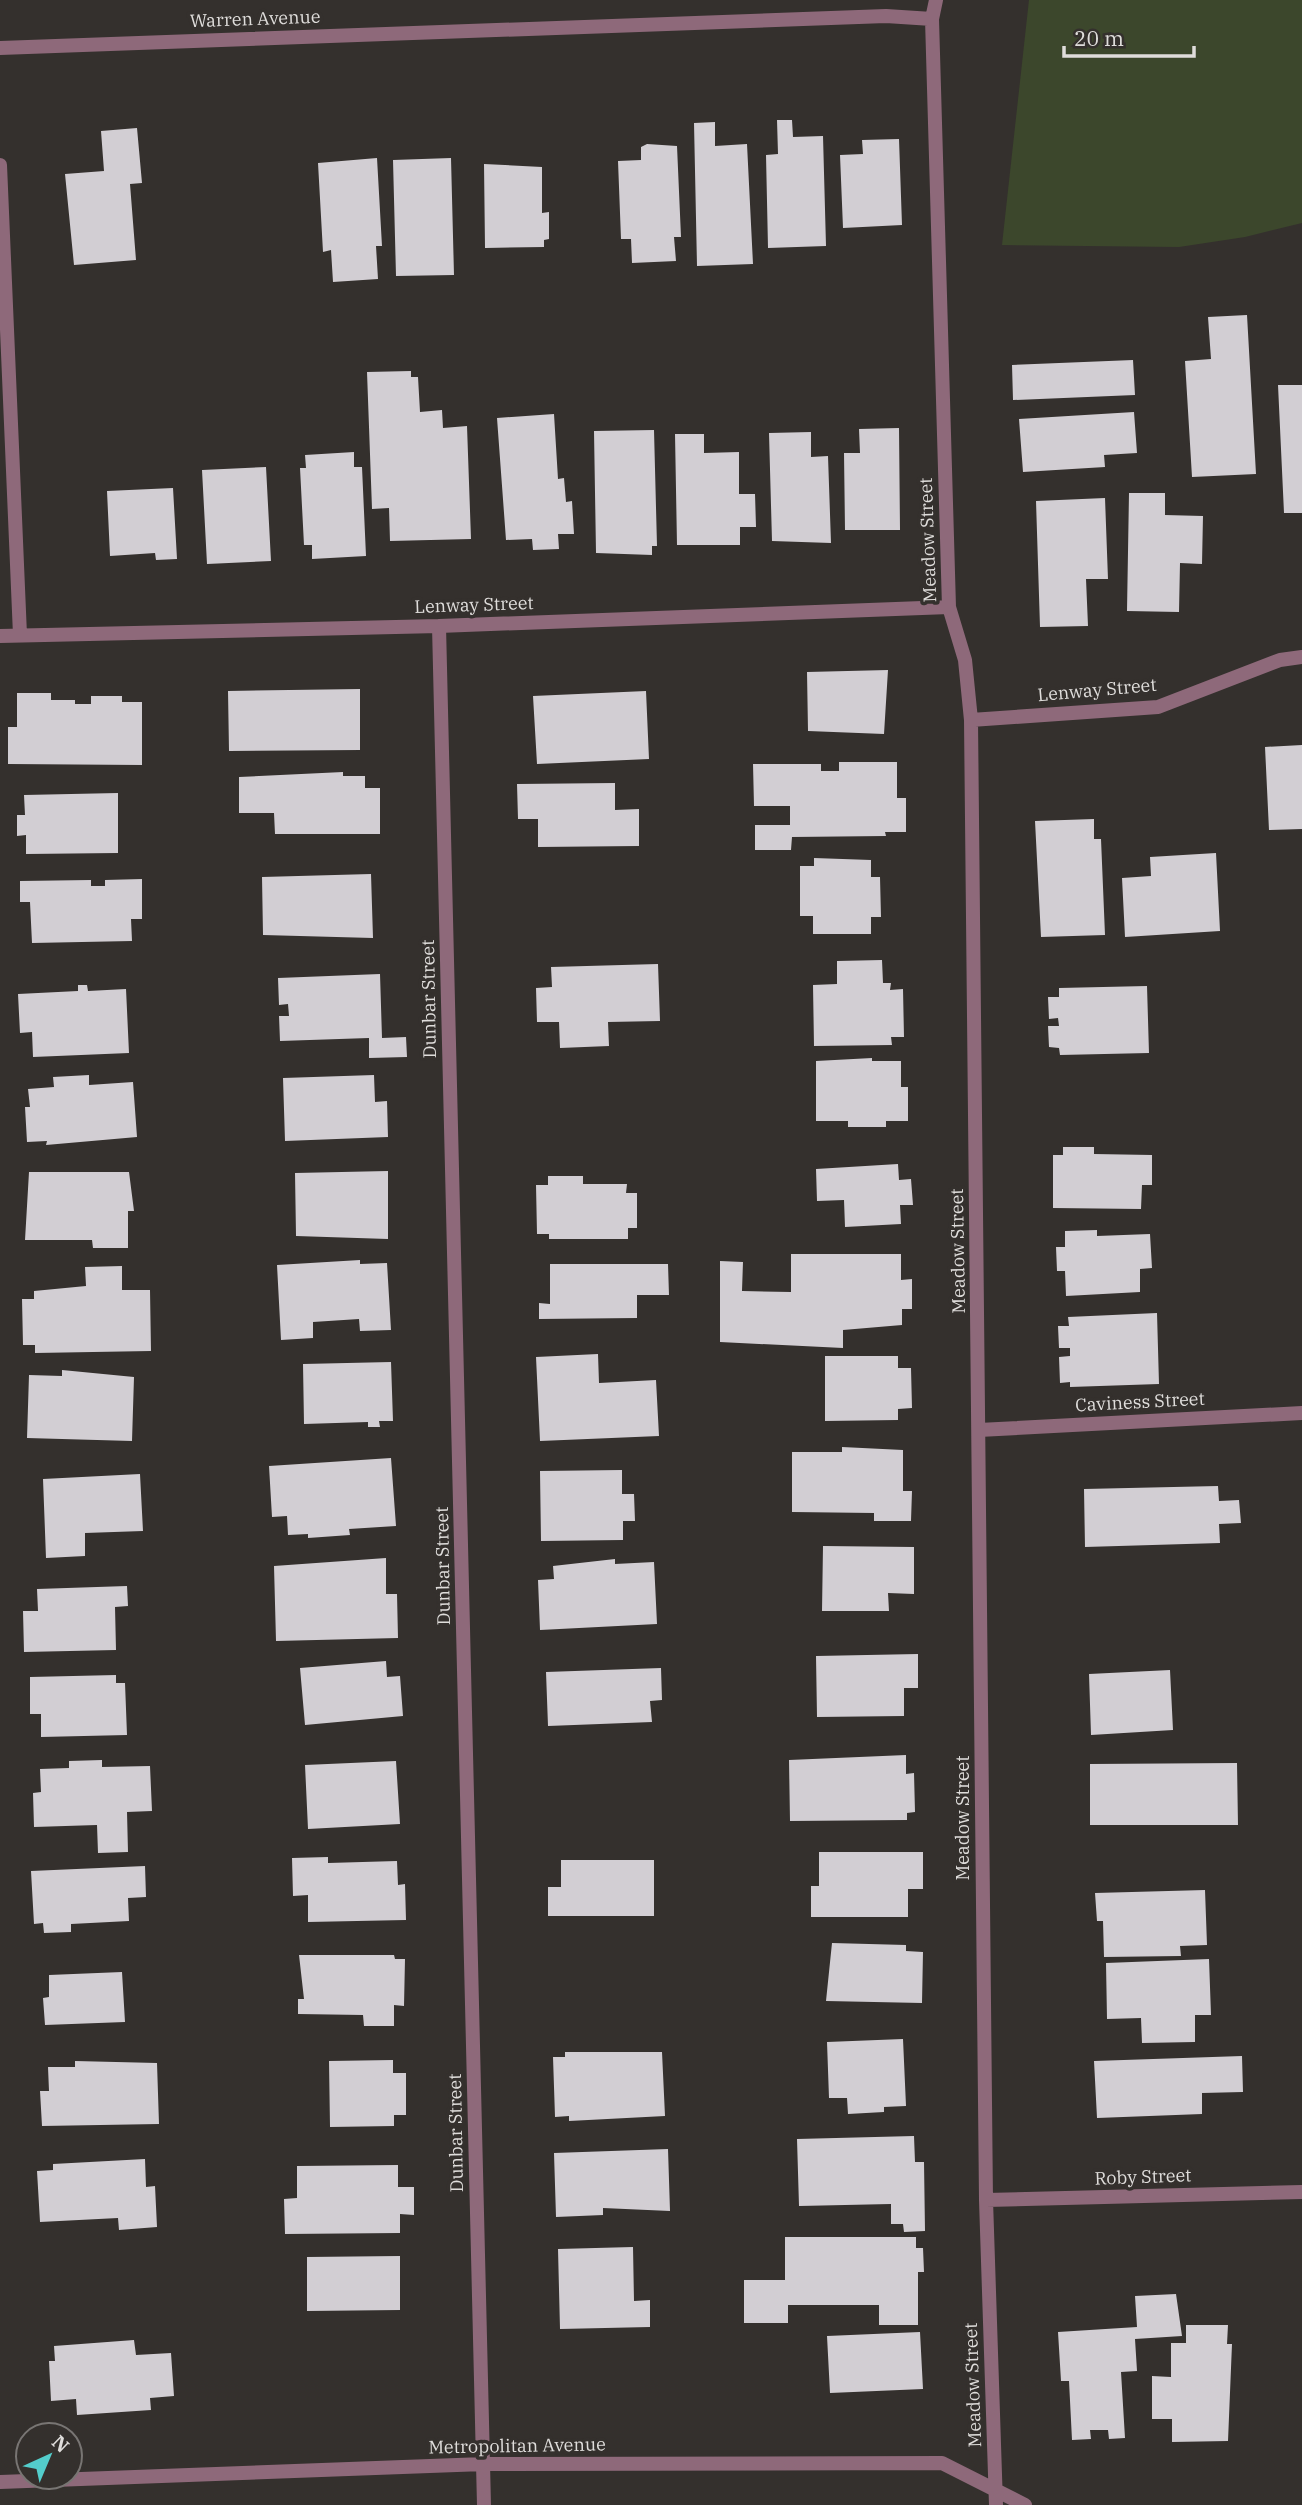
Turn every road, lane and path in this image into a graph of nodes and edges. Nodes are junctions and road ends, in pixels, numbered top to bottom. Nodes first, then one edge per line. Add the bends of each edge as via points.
1 (936, 0) edge
2 (932, 19) junction
3 (0, 48) edge
4 (0, 165) edge
5 (949, 607) junction
6 (439, 626) junction
7 (20, 635) junction
8 (0, 636) edge
9 (1302, 657) edge
10 (971, 720) junction
11 (1302, 1413) edge
12 (979, 1430) junction
13 (1302, 2192) edge
14 (986, 2200) junction
15 (484, 2464) junction
16 (0, 2482) edge
17 (995, 2489) junction
18 (484, 2505) edge
19 (996, 2505) edge
20 (1025, 2505) edge

1 - 2 street, Meadow Street
2 - 3 street, Warren Avenue via 872,16
2 - 5 street, Meadow Street
4 - 7 street
5 - 6 street, Lenway Street
5 - 10 street, Meadow Street via 965,660
6 - 7 street, Lenway Street
6 - 15 street, Dunbar Street
7 - 8 street, Lenway Street
9 - 10 street, Lenway Street via 1280,660 1158,707
10 - 12 street, Meadow Street
11 - 12 street, Caviness Street
12 - 14 street, Meadow Street
13 - 14 street, Roby Street
14 - 17 street, Meadow Street
15 - 16 street, Metropolitan Avenue
15 - 17 street, Metropolitan Avenue via 942,2463
15 - 18 street, Dunbar Street
17 - 19 street, Meadow Street
17 - 20 street, Metropolitan Avenue

